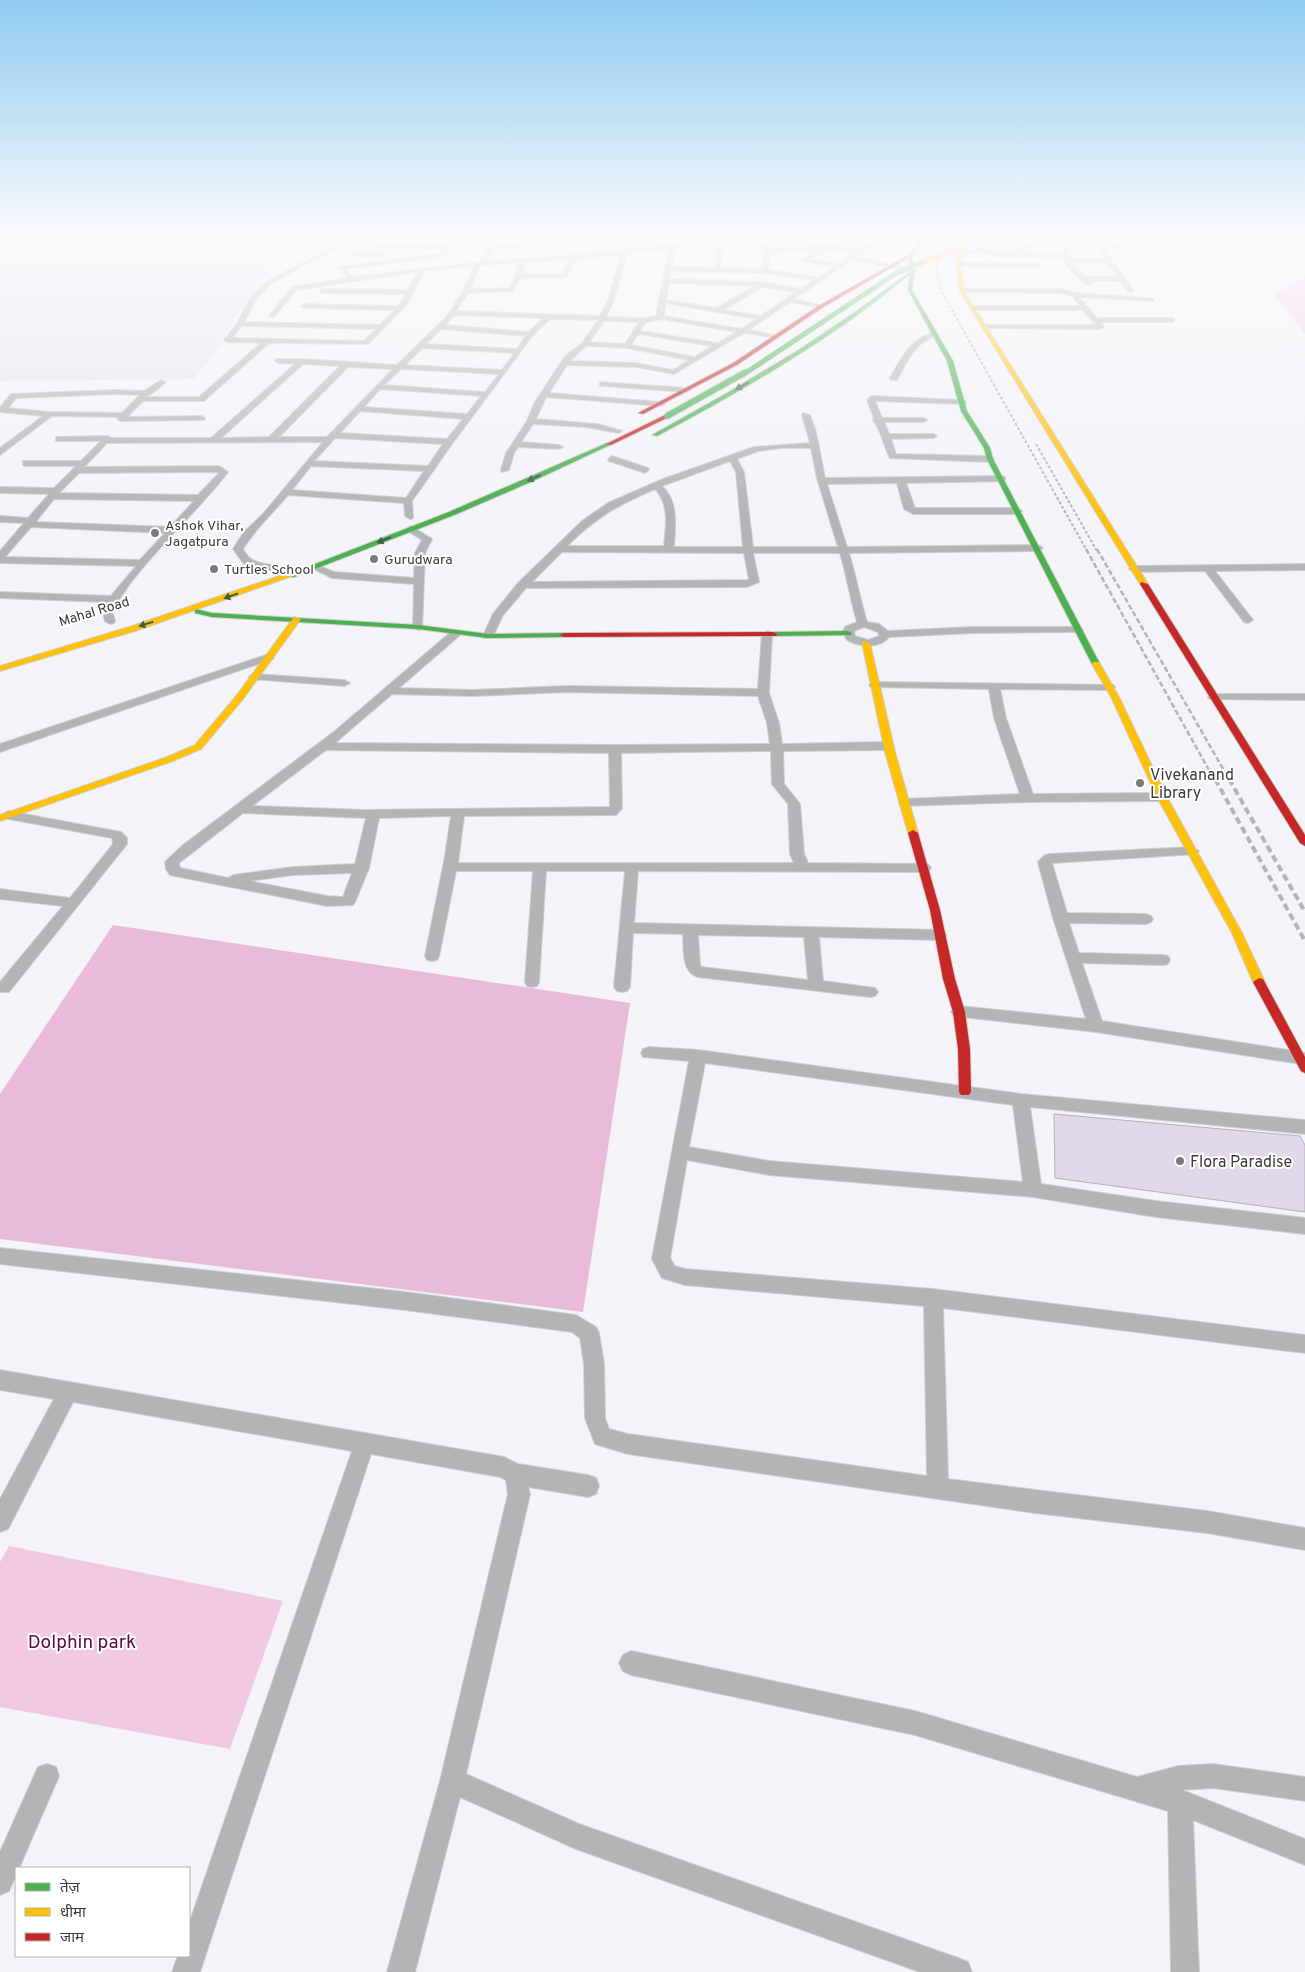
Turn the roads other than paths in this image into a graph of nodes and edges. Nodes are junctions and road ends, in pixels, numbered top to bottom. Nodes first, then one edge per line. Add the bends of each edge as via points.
1 (236, 329) edge
2 (380, 329) edge
3 (440, 329) edge
4 (468, 329) edge
5 (536, 329) edge
6 (595, 329) edge
7 (731, 329) edge
8 (746, 329) edge
9 (788, 329) edge
10 (798, 329) edge
11 (812, 329) edge
12 (833, 329) edge
13 (932, 329) edge
14 (986, 329) edge
15 (743, 331) junction
16 (636, 332) joint
17 (531, 334) junction
18 (935, 334) junction
19 (776, 337) junction
20 (267, 341) junction
21 (584, 344) junction
22 (717, 345) junction
23 (422, 346) junction
24 (627, 346) junction
25 (519, 351) junction
26 (695, 359) junction
27 (279, 360) dead end
28 (303, 361) junction
29 (347, 363) junction
30 (566, 363) junction
31 (400, 366) junction
32 (504, 372) junction
33 (894, 378) dead end
34 (161, 382) dead end
35 (603, 384) dead end
36 (379, 387) junction
37 (686, 390) junction
38 (486, 394) junction
39 (545, 395) junction
40 (144, 396) junction
41 (962, 402) junction
42 (359, 409) junction
43 (1, 410) edge
44 (663, 410) junction
45 (50, 414) junction
46 (806, 416) dead end
47 (469, 417) junction
48 (201, 418) dead end
49 (877, 420) junction
50 (923, 420) dead end
51 (531, 421) junction
52 (114, 428) junction
53 (618, 432) junction
54 (933, 436) dead end
55 (332, 437) junction
56 (884, 437) junction
57 (59, 439) dead end
58 (272, 439) junction
59 (213, 440) junction
60 (449, 442) junction
61 (516, 444) junction
62 (814, 445) junction
63 (559, 447) dead end
64 (584, 447) junction
65 (1, 450) edge
66 (622, 451) dead end
67 (732, 457) junction
68 (612, 459) dead end
69 (990, 459) junction
70 (26, 463) dead end
71 (308, 463) junction
72 (80, 467) junction
73 (429, 469) junction
74 (505, 470) dead end
75 (645, 470) dead end
76 (1002, 479) junction
77 (901, 480) junction
78 (822, 481) junction
79 (656, 485) junction
80 (0, 490) edge
81 (286, 492) junction
82 (55, 494) junction
83 (201, 498) junction
84 (454, 500) dead end
85 (408, 501) junction
86 (1017, 511) junction
87 (410, 516) dead end
88 (0, 519) edge
89 (31, 522) junction
90 (411, 529) junction
91 (171, 530) junction
92 (1038, 548) junction
93 (560, 549) junction
94 (669, 549) junction
95 (748, 550) junction
96 (844, 550) junction
97 (1, 557) edge
98 (143, 563) junction
99 (277, 566) joint
100 (315, 567) junction
101 (1208, 568) junction
102 (1134, 570) junction
103 (1303, 570) edge
104 (420, 581) junction
105 (522, 585) junction
106 (0, 595) edge
107 (114, 598) junction
108 (172, 603) dead end
109 (192, 609) junction
110 (212, 615) junction
111 (297, 619) junction
112 (1248, 620) dead end
113 (110, 621) dead end
114 (194, 622) dead end
115 (863, 624) junction
116 (418, 627) junction
117 (1078, 630) junction
118 (456, 633) junction
119 (848, 633) junction
120 (767, 634) junction
121 (884, 634) junction
122 (488, 636) junction
123 (866, 643) junction
124 (269, 657) junction
125 (0, 669) edge
126 (255, 677) junction
127 (344, 683) dead end
128 (875, 685) junction
129 (994, 686) junction
130 (1108, 687) junction
131 (391, 691) junction
132 (762, 693) junction
133 (1214, 697) junction
134 (1305, 697) edge
135 (324, 746) junction
136 (888, 746) junction
137 (0, 748) edge
138 (615, 749) junction
139 (777, 749) junction
140 (1162, 797) junction
141 (1028, 798) junction
142 (905, 803) junction
143 (238, 809) junction
144 (458, 812) junction
145 (373, 814) junction
146 (4, 817) edge
147 (1305, 843) edge
148 (1192, 851) junction
149 (540, 866) junction
150 (632, 866) junction
151 (450, 867) junction
152 (362, 868) junction
153 (803, 868) junction
154 (924, 868) junction
155 (222, 880) junction
156 (0, 894) edge
157 (74, 903) junction
158 (1060, 918) junction
159 (1146, 919) dead end
160 (626, 928) junction
161 (690, 929) junction
162 (811, 934) junction
163 (939, 935) junction
164 (432, 956) dead end
165 (1073, 958) junction
166 (1163, 960) dead end
167 (532, 982) dead end
168 (816, 986) junction
169 (0, 987) edge
170 (622, 987) dead end
171 (870, 992) dead end
172 (959, 1012) junction
173 (1096, 1026) junction
174 (649, 1053) dead end
175 (698, 1056) junction
176 (1303, 1063) edge
177 (965, 1092) junction
178 (1021, 1100) junction
179 (1305, 1127) edge
180 (680, 1152) junction
181 (1033, 1190) junction
182 (1305, 1226) edge
183 (0, 1256) edge
184 (933, 1298) junction
185 (1305, 1344) edge
186 (0, 1380) edge
187 (68, 1392) junction
188 (365, 1442) junction
189 (515, 1474) junction
190 (588, 1486) dead end
191 (938, 1488) junction
192 (0, 1521) edge
193 (1305, 1539) edge
194 (631, 1663) dead end
195 (47, 1776) dead end
196 (452, 1781) junction
197 (1137, 1789) junction
198 (1305, 1789) edge
199 (1180, 1802) junction
200 (1305, 1852) edge
201 (0, 1882) edge
202 (186, 1972) edge
203 (401, 1972) edge
204 (958, 1972) edge
205 (1185, 1972) edge

1 - 20 street via 226,340
2 - 20 street via 362,344
3 - 23 street
4 - 17 street
5 - 17 street
6 - 21 street
7 - 15 street
8 - 15 street
9 - 19 street
10 - 44 street, bridge via 759,356
11 - 44 street, bridge via 747,372
12 -> 53 street via 753,380 639,443
13 - 18 street
14 - 102 street
15 - 19 street
15 - 22 street
16 - 22 street
16 - 24 street
17 - 25 street
18 - 33 street via 915,342
18 - 41 street via 950,361
19 - 37 street
20 - 40 street via 201,399
21 - 24 street
21 - 30 street
22 - 26 street
23 - 25 street
23 - 31 street
24 - 26 street
25 - 32 street
26 - 30 street via 674,372 636,365
27 - 28 street
28 - 29 street
28 - 59 street
29 - 31 street
29 - 58 street
30 - 39 street
31 - 32 street
31 - 36 street
32 - 38 street
34 - 40 street
35 - 37 street
36 - 38 street
36 - 42 street
37 - 44 street
38 - 47 street
39 - 44 street
39 - 51 street
40 - 43 street via 115,392 14,396
40 - 52 street
41 - 49 street via 874,398 871,400
41 - 69 street
42 - 47 street
42 - 55 street
43 - 45 street
44 - 53 street
44 - 53 street
45 - 52 street
45 - 65 street
46 - 62 street
47 - 60 street
48 - 52 street
49 - 50 street
49 - 56 street
51 - 53 street via 579,423
51 - 61 street
52 - 57 street
52 - 59 street
52 - 72 street
53 - 64 street
53 - 64 street
54 - 56 street
55 - 58 street
55 - 60 street
55 - 71 street
56 - 69 street via 895,457
58 - 59 street
60 - 73 street
61 - 63 street
61 - 74 street
62 - 67 street via 757,449
62 - 78 street
64 - 66 street via 610,455
64 - 84 street
64 -> 90 street, Mahal Road
67 - 79 street
67 - 95 street via 740,472
68 - 75 street
69 - 76 street
70 - 72 street
71 - 73 street
71 - 81 street
72 - 82 street
72 - 83 street via 223,469 224,473
73 - 85 street
76 - 77 street
76 - 86 street
77 - 78 street
77 - 86 street via 909,509 913,511
78 - 96 street
79 - 93 street via 611,505 585,523
79 - 94 street via 663,490 671,507
80 - 82 street
81 - 85 street
81 - 99 street via 238,548 241,557 252,566
82 - 83 street
82 - 89 street
83 - 91 street
85 - 87 street
86 - 92 street
88 - 89 street
89 - 91 street
89 - 97 street
90 -> 100 street, Mahal Road
90 - 104 street via 427,539 420,553
91 - 98 street
92 - 96 street
92 - 117 street
93 - 94 street
93 - 105 street
94 - 95 street
95 - 96 street
95 - 105 street via 754,582 747,584
96 - 115 street
97 - 98 street
98 - 107 street
99 - 108 street
100 - 104 street via 332,575
100 -> 109 street, Mahal Road
101 - 102 street
101 - 103 street
101 - 112 street
102 - 133 street
104 - 116 street
105 - 122 street via 498,614
106 - 107 street
107 - 113 street via 106,611
109 - 110 street
109 -> 125 street, Mahal Road
110 - 111 street
110 - 114 street
111 - 116 street
111 - 124 street
115 - 119 street via 853,626
115 - 121 street via 875,626
116 - 118 street
117 - 121 street
117 - 130 street
118 - 122 street
118 - 131 street
119 - 120 street
119 - 123 street via 855,640
120 - 122 street
120 - 132 street
121 - 123 street via 877,642
123 - 128 street
124 - 126 street
124 - 137 street
126 - 127 street
126 - 146 street via 198,747
128 - 129 street
128 - 136 street
129 - 130 street
129 - 141 street via 1000,718
130 - 140 street
131 - 132 street via 472,693 567,689
131 - 135 street
132 - 139 street
133 - 134 street
133 - 147 street
135 - 138 street
135 - 143 street
136 - 139 street
136 - 142 street
138 - 139 street
138 - 144 street via 616,808 611,812
139 - 153 street via 778,784 794,804 797,854
140 - 141 street
140 - 148 street
141 - 142 street
142 - 154 street
143 - 145 street
143 - 155 street via 172,862 175,872
144 - 145 street
144 - 151 street
145 - 152 street
146 - 157 street via 120,838 120,844
148 - 158 street via 1046,860
148 - 176 street
149 - 150 street
149 - 151 street
149 - 167 street
150 - 153 street
150 - 160 street
151 - 164 street
152 - 155 street via 293,871
152 - 155 street via 348,902
153 - 154 street
154 - 163 street
156 - 157 street
157 - 169 street via 4,988
158 - 159 street
158 - 165 street
160 - 161 street
160 - 170 street
161 - 162 street
161 - 168 street via 693,966 698,972
162 - 163 street
162 - 168 street
163 - 172 street
165 - 166 street
165 - 173 street
168 - 171 street
172 - 173 street
172 - 177 street
173 - 176 street
174 - 175 street
175 - 177 street
175 - 180 street
177 - 178 street
178 - 179 street
178 - 181 street
180 - 181 street via 769,1168
180 - 184 street via 661,1259 669,1272 684,1277
181 - 182 street via 1156,1210
183 - 191 street via 405,1301 576,1324 589,1333 594,1364 595,1418 602,1437 628,1444
184 - 185 street
184 - 191 street
186 - 187 street
187 - 188 street
187 - 192 street
188 - 189 street via 504,1467
188 - 202 street
189 - 190 street
189 - 196 street via 519,1494
191 - 193 street via 1207,1522
194 - 197 street via 915,1723
195 - 201 street
196 - 203 street
196 - 204 street via 576,1836
197 - 198 street via 1178,1778 1213,1776
197 - 199 street
199 - 200 street
199 - 205 street

